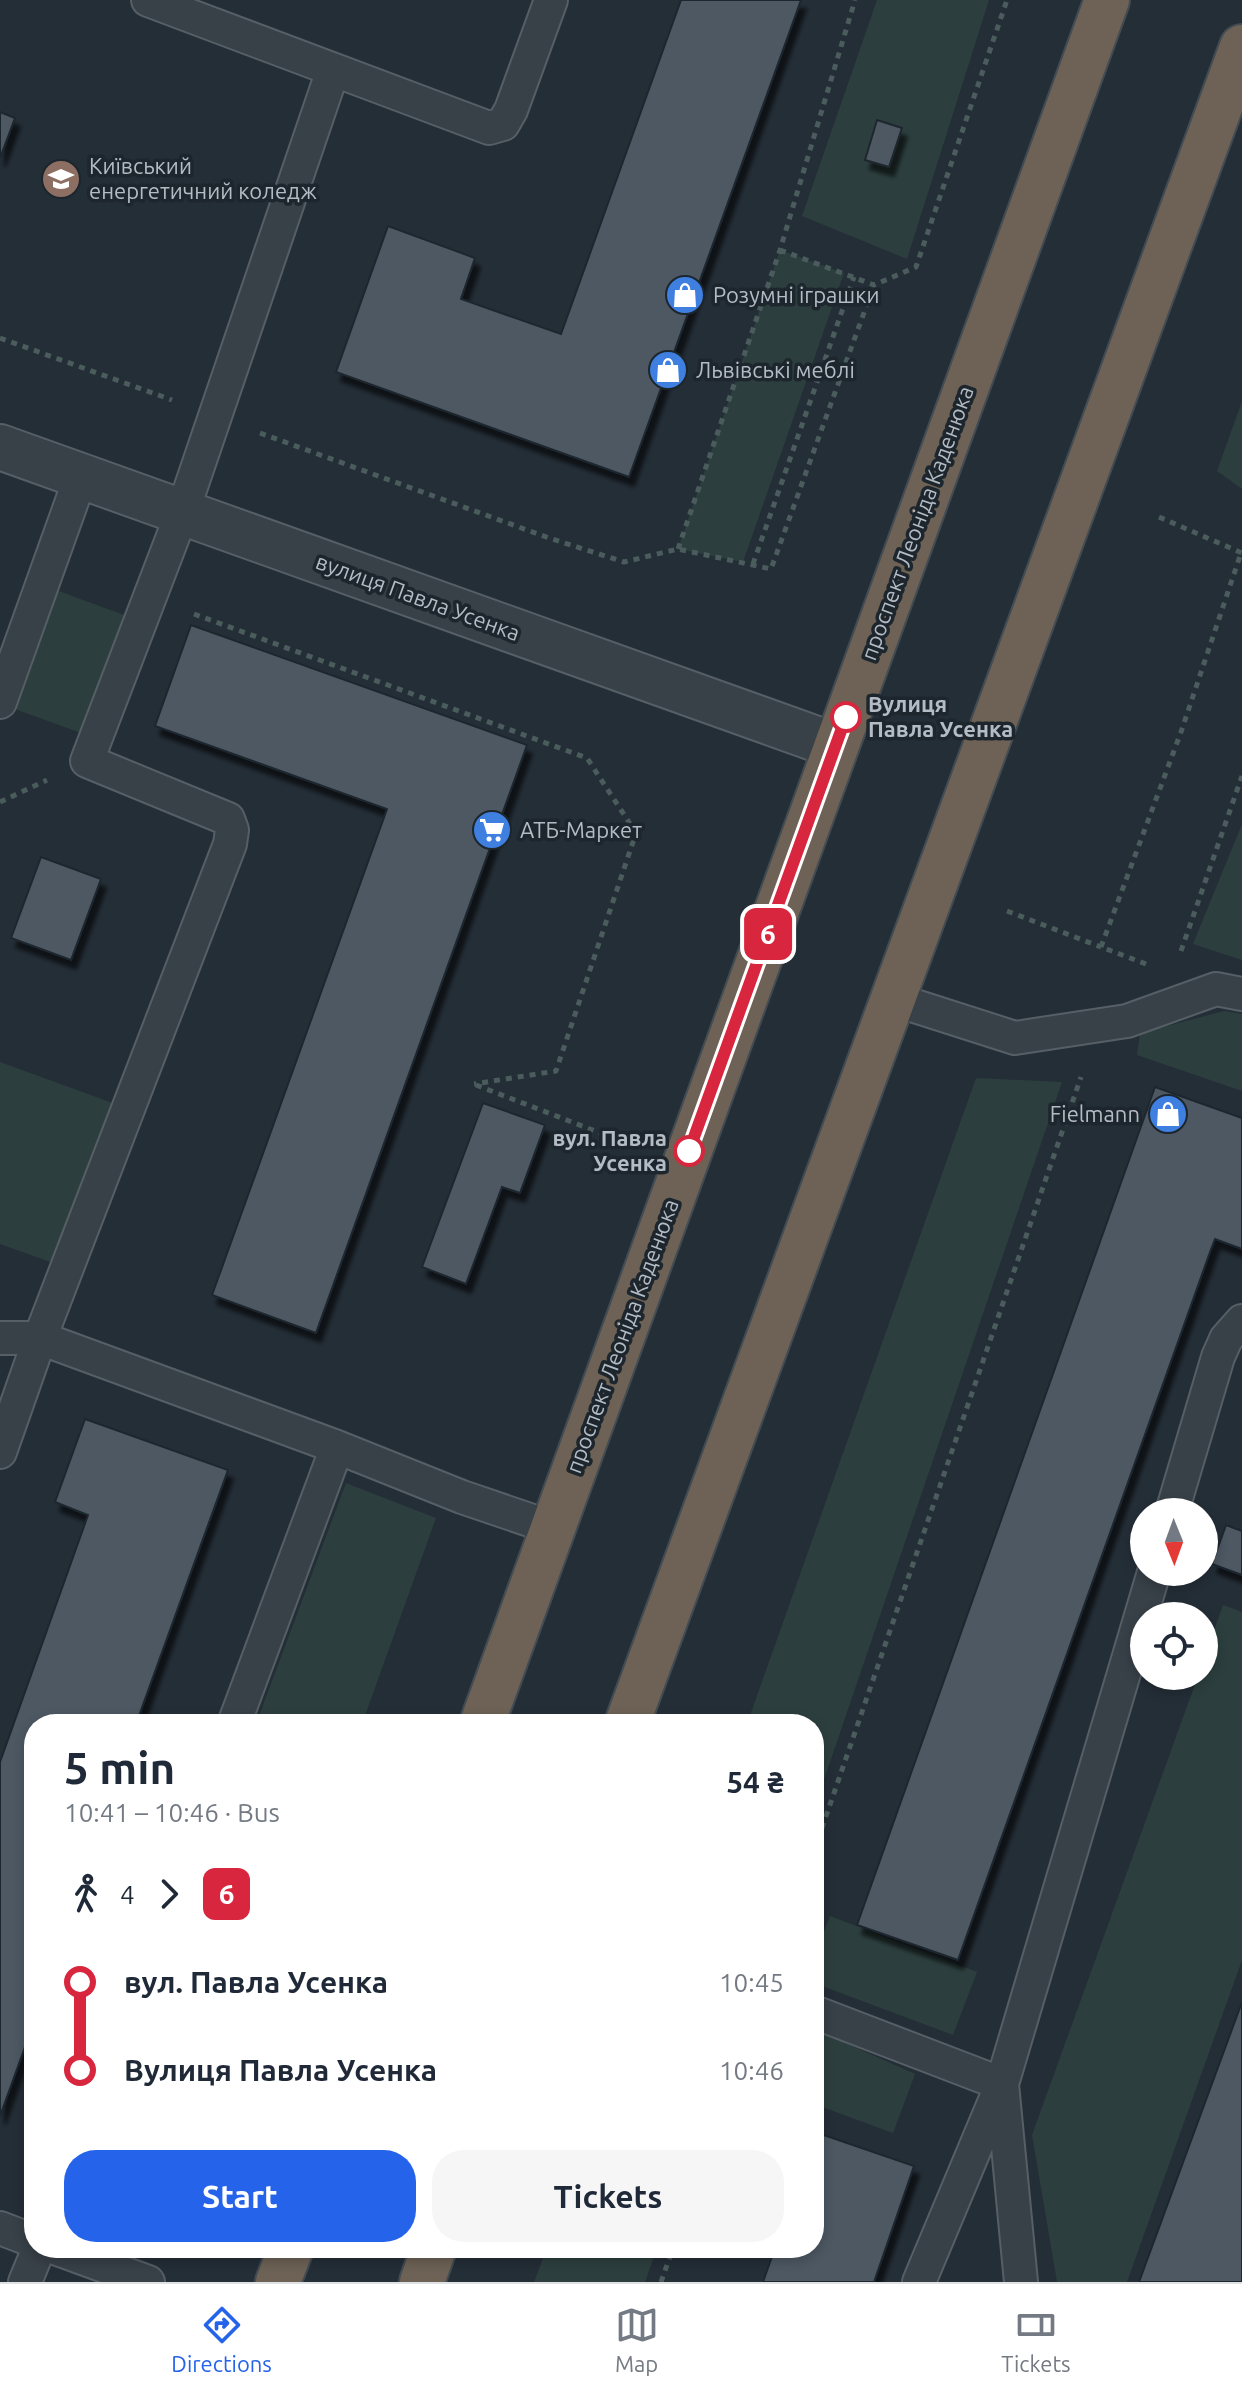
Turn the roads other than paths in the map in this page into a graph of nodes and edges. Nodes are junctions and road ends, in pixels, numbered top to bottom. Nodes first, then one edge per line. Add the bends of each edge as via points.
1 (148, 0) edge
2 (551, 0) edge
3 (1107, 0) edge
4 (1242, 47) edge
5 (333, 70) junction
6 (0, 447) edge
7 (81, 476) junction
8 (182, 513) junction
9 (0, 702) edge
10 (836, 746) junction
11 (1242, 994) edge
12 (893, 999) junction
13 (1242, 1321) edge
14 (0, 1338) edge
15 (40, 1338) junction
16 (337, 1447) junction
17 (0, 1452) edge
18 (1176, 1498) edge
19 (553, 1528) junction
20 (1150, 1586) edge
21 (238, 1714) edge
22 (486, 1714) edge
23 (631, 1714) edge
24 (824, 2016) edge
25 (1002, 2084) junction
26 (0, 2228) edge
27 (24, 2237) edge
28 (35, 2258) edge
29 (82, 2258) edge
30 (287, 2258) edge
31 (430, 2258) edge
32 (25, 2282) edge
33 (148, 2282) edge
34 (278, 2282) edge
35 (422, 2282) edge
36 (919, 2282) edge
37 (1021, 2282) edge

1 - 5 lane
2 - 5 lane via 503,124 472,124
3 - 10 highway, проспект Леоніда Каденюка
4 - 12 highway
5 - 8 lane
6 - 7 street, вулиця Павла Усенка
7 - 8 street, вулиця Павла Усенка
7 - 9 lane
8 - 10 street, вулиця Павла Усенка
8 - 15 lane via 87,761 228,819 230,844
10 - 19 highway, проспект Леоніда Каденюка
11 - 12 lane via 1216,989 1127,1021 1015,1038
12 - 23 highway
13 - 18 lane via 1218,1357
14 - 15 lane
15 - 16 lane
15 - 17 lane
16 - 19 lane
16 - 21 lane
19 - 22 highway, проспект Леоніда Каденюка
20 - 25 lane
24 - 25 lane
25 - 36 lane
25 - 37 lane
26 - 27 lane
28 - 32 lane
29 - 33 lane
30 - 34 highway
31 - 35 highway

